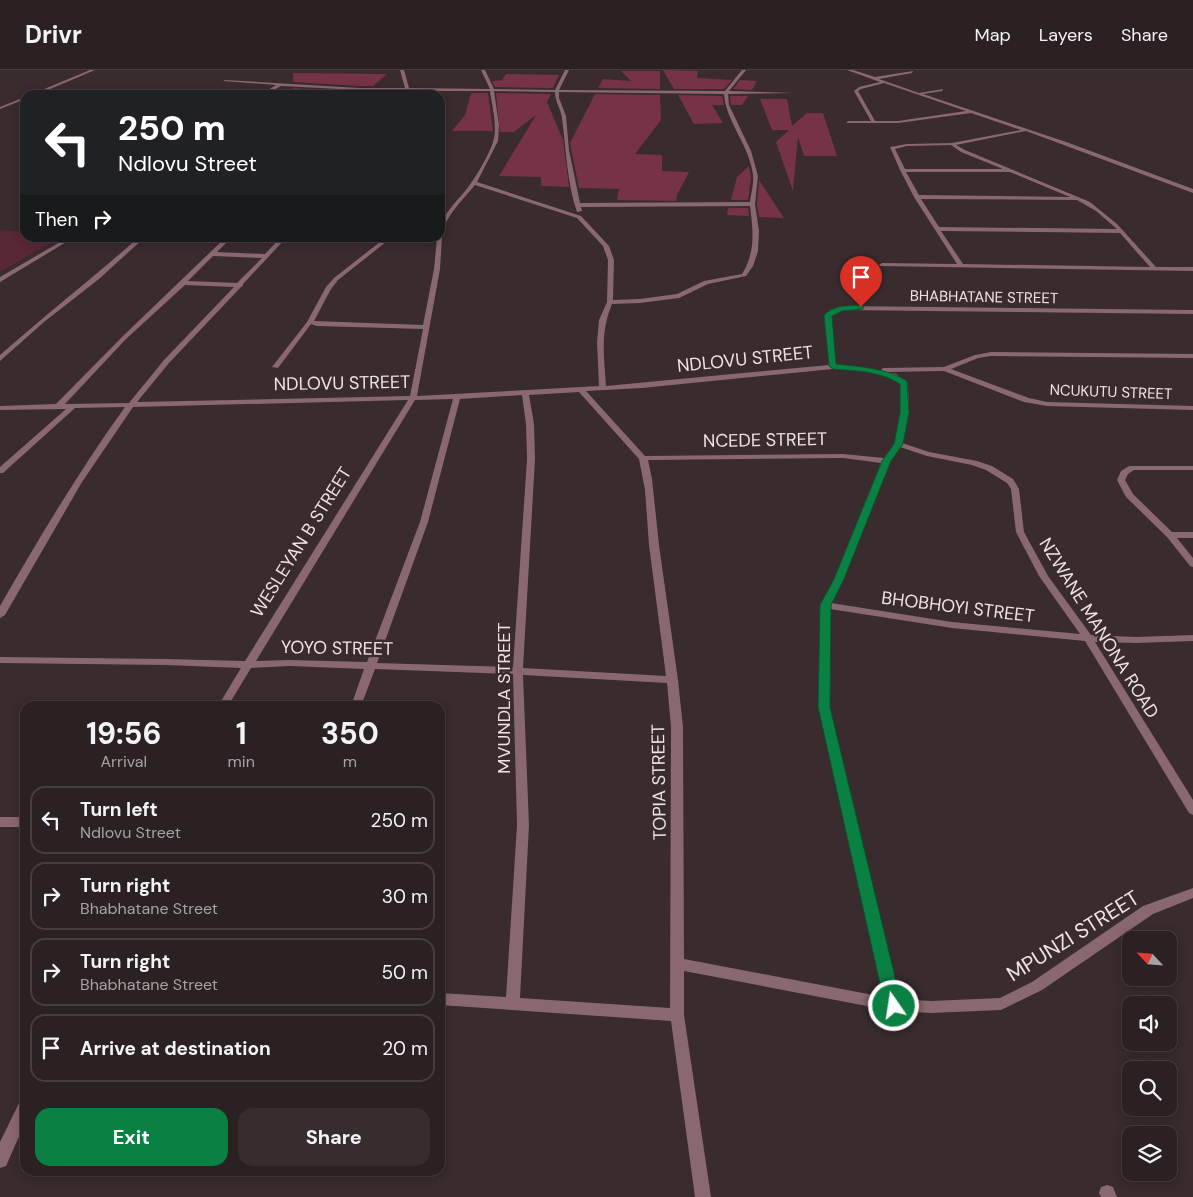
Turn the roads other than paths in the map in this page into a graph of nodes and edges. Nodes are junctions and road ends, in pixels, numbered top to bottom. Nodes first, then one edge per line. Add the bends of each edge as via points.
1 (93, 70) edge
2 (402, 70) edge
3 (483, 70) edge
4 (566, 70) edge
5 (744, 70) edge
6 (849, 70) edge
7 (912, 72) dead end
8 (872, 78) junction
9 (225, 81) dead end
10 (885, 82) junction
11 (282, 84) junction
12 (333, 87) junction
13 (44, 90) edge
14 (271, 90) edge
15 (329, 90) edge
16 (407, 90) junction
17 (490, 90) junction
18 (557, 90) junction
19 (942, 90) dead end
20 (726, 93) junction
21 (793, 93) dead end
22 (917, 93) junction
23 (20, 100) edge
24 (0, 108) edge
25 (973, 112) junction
26 (848, 122) dead end
27 (874, 122) junction
28 (1027, 130) junction
29 (952, 144) junction
30 (902, 170) junction
31 (1015, 171) junction
32 (474, 182) junction
33 (1193, 191) edge
34 (917, 197) junction
35 (1080, 199) junction
36 (752, 204) junction
37 (579, 205) junction
38 (579, 217) junction
39 (445, 218) edge
40 (936, 229) junction
41 (1122, 231) junction
42 (63, 242) edge
43 (137, 242) edge
44 (224, 242) edge
45 (279, 242) edge
46 (383, 242) edge
47 (440, 242) edge
48 (212, 254) junction
49 (267, 256) junction
50 (882, 265) dead end
51 (961, 266) junction
52 (1154, 268) junction
53 (1193, 269) edge
54 (0, 280) edge
55 (183, 283) junction
56 (241, 285) junction
57 (610, 302) junction
58 (1193, 312) edge
59 (310, 322) junction
60 (426, 327) junction
61 (1193, 356) edge
62 (0, 359) edge
63 (833, 366) junction
64 (276, 367) dead end
65 (945, 369) junction
66 (869, 370) junction
67 (603, 388) junction
68 (582, 390) junction
69 (525, 394) junction
70 (413, 398) junction
71 (457, 398) junction
72 (73, 406) junction
73 (130, 406) junction
74 (58, 407) junction
75 (0, 408) edge
76 (1193, 408) edge
77 (898, 444) junction
78 (643, 458) junction
79 (886, 461) junction
80 (1193, 468) edge
81 (0, 471) edge
82 (1170, 535) junction
83 (1193, 535) edge
84 (1193, 564) edge
85 (825, 605) junction
86 (0, 615) edge
87 (1088, 638) junction
88 (1193, 638) edge
89 (0, 660) edge
90 (248, 665) junction
91 (370, 666) junction
92 (518, 671) junction
93 (672, 680) junction
94 (226, 701) edge
95 (358, 701) edge
96 (1193, 810) edge
97 (0, 822) edge
98 (20, 822) edge
99 (1193, 893) edge
100 (676, 963) junction
101 (445, 999) edge
102 (513, 1003) junction
103 (894, 1006) junction
104 (677, 1015) junction
105 (20, 1117) edge
106 (0, 1160) edge
107 (703, 1197) edge

1 - 13 street
2 - 16 street
3 - 17 street via 490,81
4 - 18 street
5 - 20 street
6 - 8 street
7 - 8 street
8 - 10 street
9 - 11 street
10 - 22 street
10 - 27 street via 856,91
11 - 12 street
11 - 14 street
12 - 15 street
12 - 16 street
16 - 17 street
17 - 18 street
17 - 32 street via 497,125 496,141
18 - 20 street
18 - 37 street
19 - 22 street
20 - 21 street
20 - 36 street via 727,105 756,176
22 - 25 street
23 - 24 street
25 - 27 street
25 - 28 street
26 - 27 street
28 - 29 street
28 - 33 street
29 - 30 street via 894,146 892,150
29 - 31 street
30 - 31 street
30 - 34 street
31 - 35 street
32 - 38 street
32 - 39 street
34 - 35 street
34 - 40 street
35 - 41 street
36 - 37 street
36 - 57 street via 755,250 744,275 706,282 679,296
37 - 38 street
38 - 57 street via 606,246 611,260
40 - 41 street
40 - 51 street
41 - 52 street
42 - 54 street
43 - 62 street
44 - 48 street
45 - 49 street
46 - 59 street via 336,279
47 - 60 street
48 - 49 street
48 - 55 street
49 - 56 street
50 - 51 street
51 - 52 street
52 - 53 street
55 - 56 street
55 - 74 street via 124,338
56 - 73 street via 189,337
57 - 67 street via 602,320 600,342
58 - 63 street, BHABHATANE STREET via 841,308 828,315
59 - 60 street
59 - 64 street
60 - 70 street
61 - 65 street, NCUKUTU STREET via 991,354 976,356
63 - 66 street, NDLOVU STREET
63 - 67 street, NDLOVU STREET
65 - 66 street, NCUKUTU STREET
65 - 76 street, NCUKUTU STREET via 1027,400 1047,404
66 - 77 street, NDLOVU STREET via 893,376 904,383 904,413
67 - 68 street, NDLOVU STREET
68 - 69 street, NDLOVU STREET
68 - 78 street
69 - 71 street, NDLOVU STREET
69 - 92 street, MVUNDLA STREET via 531,459
70 - 71 street, NDLOVU STREET
70 - 73 street, NDLOVU STREET
70 - 90 street, WESLEYAN B STREET
71 - 91 street via 424,522
72 - 73 street, NDLOVU STREET
72 - 74 street, NDLOVU STREET
72 - 81 street
73 - 86 street via 74,488
74 - 75 street, NDLOVU STREET
77 - 79 street, NDLOVU STREET
77 - 87 street, NZWANE MANONA ROAD via 927,454 974,463 1010,481 1015,489 1020,532 1044,576
78 - 79 street, NCEDE STREET via 843,456
78 - 93 street, TOPIA STREET
79 - 85 street, NDLOVU STREET via 839,579
80 - 82 street via 1132,468 1124,473 1122,480 1129,495
82 - 83 street
82 - 84 street
85 - 87 street, BHOBHOYI STREET via 952,625
85 - 103 street, NDLOVU STREET via 824,707
87 - 88 street, BHOBHOYI STREET
87 - 96 street, NZWANE MANONA ROAD
89 - 90 street, YOYO STREET
90 - 91 street, YOYO STREET via 290,662
90 - 94 street, WESLEYAN B STREET
91 - 92 street, YOYO STREET
91 - 95 street
92 - 93 street, YOYO STREET
92 - 102 street, MVUNDLA STREET via 523,825
93 - 100 street, TOPIA STREET via 677,765
97 - 98 street
99 - 103 street, MPUNZI STREET via 1148,910 1037,986 1001,1004
100 - 103 street, MPUNZI STREET
100 - 104 street, TOPIA STREET
101 - 102 street
102 - 104 street
104 - 107 street, TOPIA STREET
105 - 106 street

